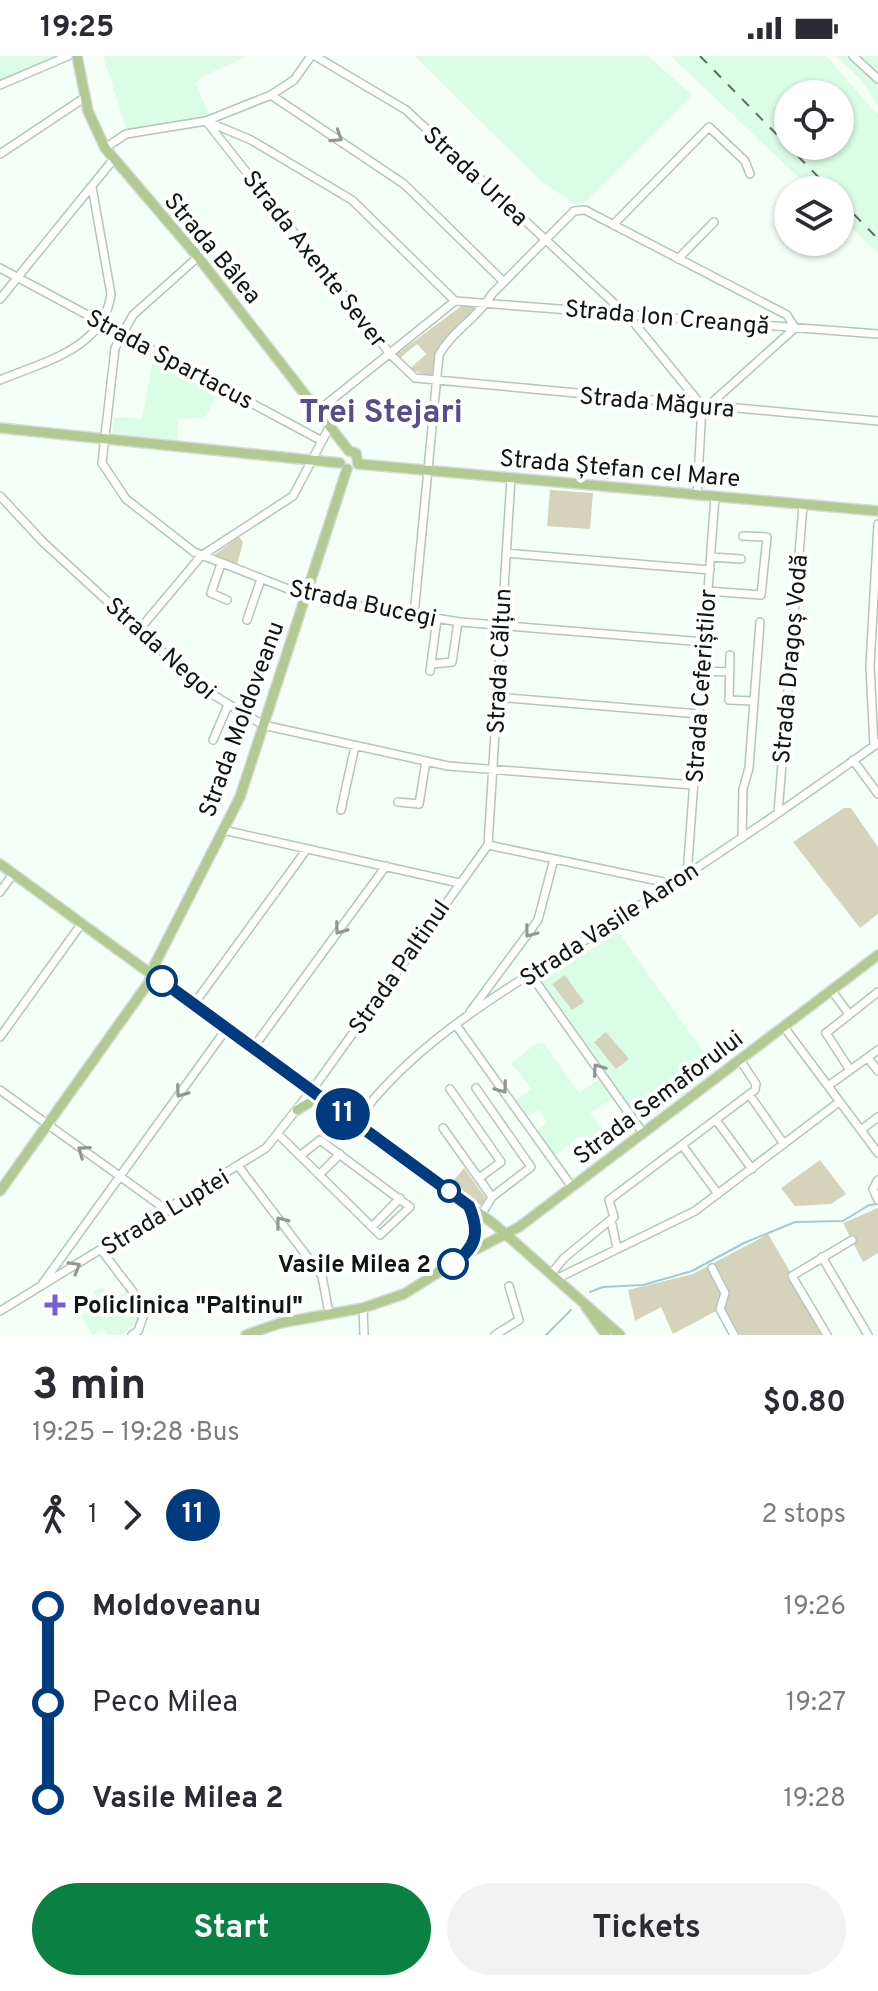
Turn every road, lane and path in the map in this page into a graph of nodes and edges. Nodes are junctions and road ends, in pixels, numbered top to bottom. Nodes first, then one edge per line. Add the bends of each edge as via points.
1 (68, 56) edge
2 (77, 56) edge
3 (313, 56) edge
4 (853, 56) edge
5 (878, 79) edge
6 (0, 85) edge
7 (271, 95) junction
8 (84, 98) junction
9 (206, 121) junction
10 (105, 148) junction
11 (0, 154) edge
12 (113, 160) junction
13 (750, 174) dead end
14 (92, 187) junction
15 (714, 222) dead end
16 (613, 225) junction
17 (546, 242) junction
18 (198, 257) junction
19 (678, 259) junction
20 (0, 268) edge
21 (18, 277) junction
22 (504, 282) junction
23 (0, 299) edge
24 (455, 301) junction
25 (487, 302) junction
26 (623, 313) junction
27 (100, 321) junction
28 (795, 328) junction
29 (123, 332) junction
30 (878, 334) edge
31 (391, 355) junction
32 (0, 380) edge
33 (435, 382) junction
34 (705, 406) junction
35 (319, 410) junction
36 (878, 421) edge
37 (331, 424) junction
38 (0, 428) edge
39 (104, 439) junction
40 (322, 441) junction
41 (349, 451) junction
42 (312, 460) junction
43 (358, 464) junction
44 (343, 466) junction
45 (426, 470) junction
46 (511, 478) junction
47 (697, 495) junction
48 (0, 496) edge
49 (715, 496) junction
50 (803, 505) junction
51 (878, 511) edge
52 (878, 524) edge
53 (743, 536) dead end
54 (506, 553) junction
55 (201, 556) junction
56 (711, 557) junction
57 (741, 559) dead end
58 (221, 564) junction
59 (710, 570) junction
60 (261, 579) junction
61 (708, 591) junction
62 (306, 596) junction
63 (227, 600) dead end
64 (414, 615) junction
65 (437, 619) junction
66 (247, 620) dead end
67 (458, 622) junction
68 (760, 622) dead end
69 (500, 626) junction
70 (139, 630) junction
71 (704, 642) junction
72 (730, 655) dead end
73 (702, 671) junction
74 (730, 672) junction
75 (496, 697) junction
76 (754, 701) junction
77 (228, 705) junction
78 (699, 714) junction
79 (263, 725) junction
80 (213, 740) dead end
81 (876, 744) edge
82 (355, 746) junction
83 (853, 760) junction
84 (426, 761) junction
85 (492, 769) junction
86 (694, 785) junction
87 (878, 794) edge
88 (398, 802) dead end
89 (341, 810) dead end
90 (778, 813) junction
91 (223, 830) junction
92 (742, 838) junction
93 (488, 845) junction
94 (307, 849) junction
95 (554, 859) junction
96 (0, 864) edge
97 (386, 866) junction
98 (13, 874) junction
99 (687, 875) junction
100 (459, 883) junction
101 (673, 884) junction
102 (0, 892) edge
103 (82, 923) junction
104 (878, 955) edge
105 (152, 973) junction
106 (531, 975) junction
107 (832, 991) junction
108 (878, 992) edge
109 (194, 1004) junction
110 (849, 1014) junction
111 (466, 1018) junction
112 (456, 1025) junction
113 (784, 1027) junction
114 (227, 1028) junction
115 (0, 1037) edge
116 (253, 1048) junction
117 (878, 1050) edge
118 (868, 1058) junction
119 (740, 1060) junction
120 (850, 1070) junction
121 (878, 1071) edge
122 (828, 1086) junction
123 (476, 1088) dead end
124 (450, 1089) dead end
125 (0, 1090) edge
126 (311, 1091) junction
127 (749, 1094) junction
128 (839, 1102) junction
129 (333, 1107) junction
130 (297, 1110) junction
131 (521, 1115) junction
132 (878, 1117) edge
133 (716, 1120) junction
134 (355, 1123) junction
135 (47, 1125) junction
136 (504, 1127) junction
137 (443, 1128) dead end
138 (861, 1130) junction
139 (643, 1133) junction
140 (278, 1134) junction
141 (784, 1144) junction
142 (682, 1145) junction
143 (878, 1153) edge
144 (340, 1154) junction
145 (301, 1155) junction
146 (239, 1167) junction
147 (752, 1169) junction
148 (320, 1174) junction
149 (119, 1177) junction
150 (479, 1178) junction
151 (878, 1180) edge
152 (572, 1187) junction
153 (0, 1191) edge
154 (718, 1194) junction
155 (492, 1197) junction
156 (400, 1198) junction
157 (878, 1200) edge
158 (469, 1206) junction
159 (168, 1211) junction
160 (481, 1215) junction
161 (613, 1217) junction
162 (372, 1227) junction
163 (507, 1234) junction
164 (852, 1240) dead end
165 (617, 1248) junction
166 (102, 1251) junction
167 (469, 1253) junction
168 (822, 1257) junction
169 (541, 1266) junction
170 (712, 1268) dead end
171 (554, 1276) junction
172 (509, 1286) dead end
173 (41, 1287) junction
174 (585, 1304) junction
175 (363, 1308) junction
176 (0, 1311) edge
177 (329, 1313) junction
178 (132, 1335) edge
179 (246, 1335) edge
180 (364, 1335) edge
181 (495, 1335) edge
182 (606, 1335) edge
183 (620, 1335) edge
184 (734, 1335) edge
185 (827, 1335) edge
186 (868, 1335) edge

1 - 6 street
2 - 8 main road, Strada Bâlea
3 - 7 street via 294,80
3 - 17 street, Strada Urlea via 406,110
4 - 5 street
7 - 9 street
7 -> 22 street via 404,184
8 - 10 main road, Strada Bâlea
8 - 11 street
9 - 10 street via 136,131
9 - 24 street via 251,140 352,200
9 - 31 street, Strada Axente Sever
10 - 12 main road, Strada Bâlea
12 - 14 street
12 - 18 main road, Strada Bâlea
13 - 16 street via 745,161 709,127
14 - 21 street
14 - 27 street via 111,294
15 - 19 street
16 - 17 street via 577,210
16 - 19 street
17 - 22 street
17 - 26 street, Strada Urlea
18 - 29 street via 133,315
18 - 35 main road, Strada Bâlea
19 - 28 street via 787,315
20 - 21 street, Strada Spartacus
21 - 23 street
21 - 27 street, Strada Spartacus
22 - 25 street
24 - 25 street, Strada Ion Creangă
24 - 31 street
25 - 26 street, Strada Ion Creangă
25 - 33 street via 445,345
26 - 28 street, Strada Ion Creangă
26 - 34 street, Strada Urlea
27 - 29 street, Strada Spartacus
27 - 32 street via 80,346
28 - 30 street, Strada Ion Creangă
28 - 34 street
29 - 39 street, Strada Bucegi via 113,352
29 - 40 street, Strada Spartacus
31 - 33 street, Strada Axente Sever via 411,376
31 - 35 street
33 - 34 street, Strada Măgura
33 - 45 street
34 - 36 street, Strada Măgura
34 - 47 street
35 - 37 main road, Strada Bâlea
37 - 40 street
37 - 41 main road, Strada Bâlea
38 - 39 main road
39 - 42 main road
39 - 55 street, Strada Bucegi via 102,463 126,499
40 - 42 street
41 - 43 main road, Strada Bâlea via 358,456
41 - 44 main road, Strada Moldoveanu via 342,454
42 - 44 main road
42 - 55 street via 293,496
43 - 44 main road
43 - 45 main road, Strada Ștefan cel Mare
44 - 62 main road, Strada Moldoveanu
45 - 46 main road, Strada Ștefan cel Mare
45 - 64 street
46 - 47 main road, Strada Ștefan cel Mare
46 - 54 street, Strada Călțun
47 - 49 main road, Strada Ștefan cel Mare
48 - 70 street, Strada Negoi
49 - 50 main road, Strada Ștefan cel Mare
49 - 56 street, Strada Ceferiștilor
50 - 51 main road, Strada Ștefan cel Mare
50 - 90 street, Strada Dragoș Vodă
52 - 81 street via 870,666
53 - 61 street via 767,537 761,595
54 - 59 street
54 - 69 street, Strada Călțun
55 - 58 street, Strada Bucegi
55 - 70 street
56 - 57 street
56 - 59 street, Strada Ceferiștilor
58 - 60 street, Strada Bucegi
58 - 63 street via 211,593
59 - 61 street, Strada Ceferiștilor
60 - 62 street, Strada Bucegi
60 - 66 street
61 - 71 street, Strada Ceferiștilor
62 - 64 street, Strada Bucegi
62 - 79 main road, Strada Moldoveanu
64 - 65 street, Strada Bucegi
65 - 67 street, Strada Bucegi
65 - 67 street via 432,667 452,662
67 - 69 street, Strada Bucegi
68 - 76 street
69 - 71 street, Strada Bucegi
69 - 75 street, Strada Călțun
70 - 77 street, Strada Negoi via 207,693
71 - 73 street, Strada Ceferiștilor
72 - 74 street
73 - 74 street
73 - 78 street, Strada Ceferiștilor
74 - 76 street via 729,700
75 - 78 street
75 - 85 street, Strada Călțun
76 - 92 street
77 - 79 street, Strada Negoi
77 - 80 street
78 - 86 street, Strada Ceferiștilor
79 - 82 street, Strada Negoi
79 - 91 main road, Strada Moldoveanu via 240,797
81 - 83 street, Strada Vasile Aaron
82 - 84 street, Strada Negoi
82 - 89 street
83 - 87 street
83 - 90 street, Strada Vasile Aaron
84 - 85 street, Strada Negoi
84 - 88 street via 419,804
85 - 86 street, Strada Negoi
85 - 93 street, Strada Călțun
86 - 99 street, Strada Ceferiștilor
90 - 92 street, Strada Vasile Aaron
91 - 94 street
91 - 105 main road, Strada Moldoveanu
92 - 99 street, Strada Vasile Aaron
93 - 95 street
93 - 100 street, Strada Paltinul
94 - 97 street
94 - 109 street
95 - 101 street
95 -> 111 street via 538,920
96 - 98 main road
97 - 100 street
97 -> 116 street
98 - 102 street
98 - 103 main road
99 - 101 street, Strada Vasile Aaron
100 - 126 street, Strada Paltinul
101 - 106 street, Strada Vasile Aaron
103 - 105 main road
103 - 115 street
104 - 107 main road, Strada Semaforului
105 - 109 main road
105 - 135 main road, Strada Moldoveanu
106 - 111 street, Strada Vasile Aaron
139 -> 106 street
107 - 110 street
107 - 113 main road, Strada Semaforului
108 - 110 street
109 - 114 main road
110 - 120 street via 826,1036
111 - 112 street, Strada Vasile Aaron
112 -> 131 street
112 - 134 street, Strada Vasile Aaron
113 - 119 main road, Strada Semaforului
113 - 122 street
114 - 116 main road
114 -> 149 street
116 - 126 main road
117 - 118 street
118 - 120 street
118 - 121 street
119 - 127 street via 756,1084
119 - 139 main road, Strada Semaforului
120 - 122 street
122 - 128 street
123 - 136 street
124 - 150 street via 501,1162
125 - 135 street
126 - 129 main road
126 - 130 street, Strada Luptei
127 - 133 street
127 - 141 street
128 - 138 street
128 - 141 street
129 - 130 main road via 312,1101
129 - 134 main road
130 - 140 street, Strada Luptei
131 - 136 street
131 - 152 street
132 - 138 street
133 - 142 street
133 - 147 street
134 - 158 main road
149 -> 135 street
135 - 153 main road, Strada Moldoveanu
136 - 155 street via 531,1167
137 - 150 street
138 - 143 street
139 - 152 main road, Strada Semaforului
140 - 145 street
140 - 146 street, Strada Luptei
141 - 147 street
142 - 154 street
142 - 161 street via 609,1200
144 - 145 street via 318,1139
144 - 148 street
144 - 156 street
145 - 148 street
146 - 159 street, Strada Luptei
177 -> 146 street via 322,1276
147 - 154 street
148 - 162 street
149 - 159 street
149 - 173 street
150 - 155 street
151 - 157 street via 873,1189
152 - 163 main road, Strada Semaforului via 554,1207
154 - 165 street
155 - 160 street
156 - 162 street
156 - 162 street via 410,1207 383,1235
158 - 160 main road
158 - 167 main road via 477,1229
159 - 166 street, Strada Luptei
160 - 163 main road
161 - 165 street
161 - 171 street via 564,1258
163 - 167 main road, Strada Semaforului
163 - 169 main road
164 - 168 street
165 - 171 street
173 -> 166 street, Strada Luptei
166 - 178 street via 146,1309
167 - 169 main road via 506,1243
167 - 175 main road via 419,1287
168 - 185 street via 792,1276
168 - 186 street
169 - 171 main road
170 - 184 street via 725,1293 720,1309
171 - 174 main road
172 - 181 street via 519,1320
173 - 176 street, Strada Luptei
174 - 182 main road
174 - 183 main road
175 - 177 main road
175 - 180 street
177 - 179 main road

